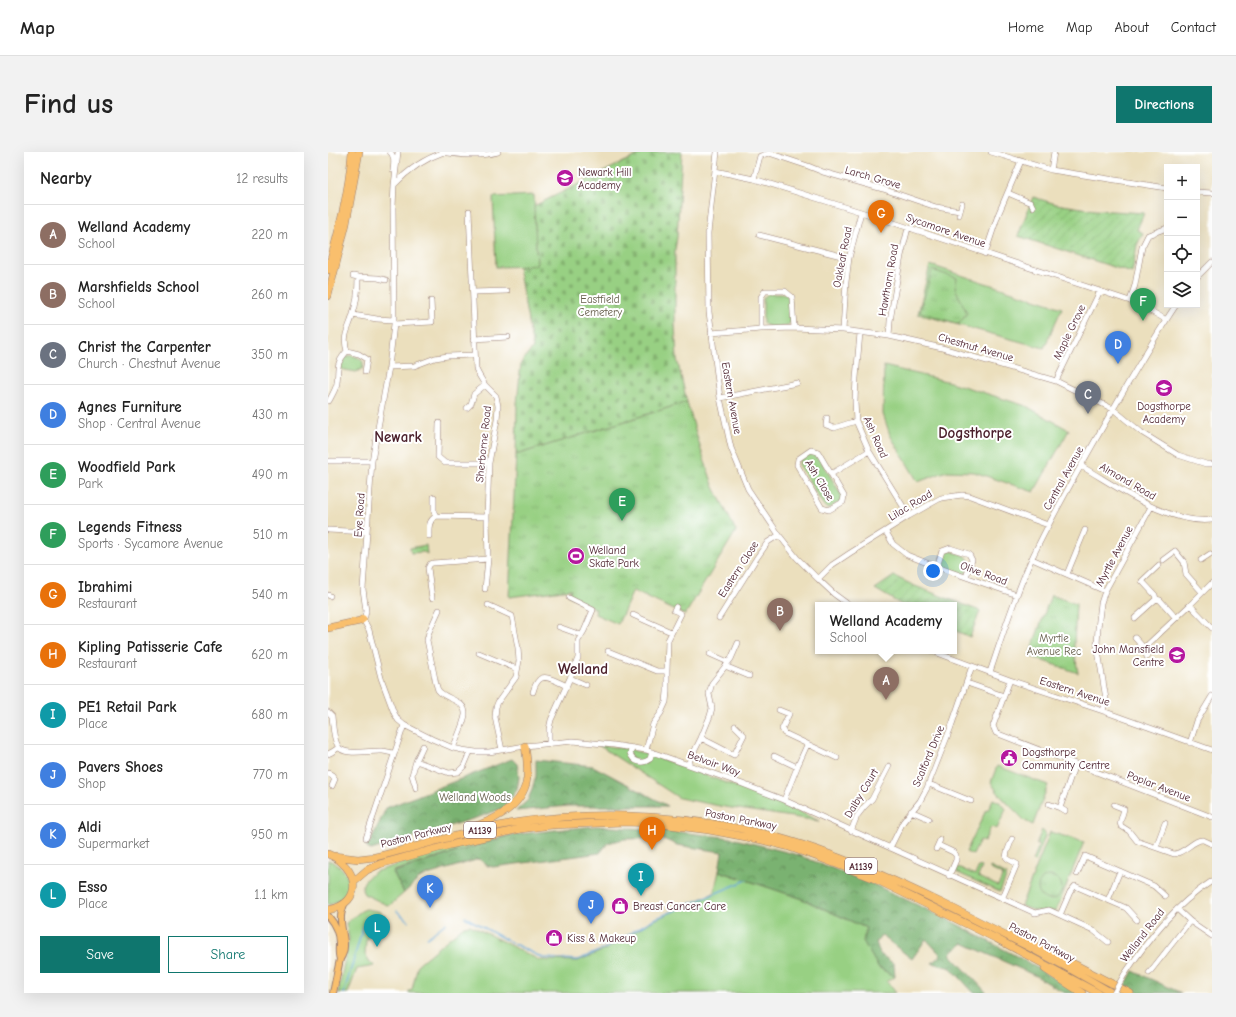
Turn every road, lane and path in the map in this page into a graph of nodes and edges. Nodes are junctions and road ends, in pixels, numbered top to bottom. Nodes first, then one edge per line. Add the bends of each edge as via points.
1 (352, 152) edge
2 (359, 152) edge
3 (390, 152) edge
4 (398, 152) edge
5 (443, 152) edge
6 (498, 152) edge
7 (717, 152) edge
8 (991, 152) edge
9 (1054, 152) edge
10 (1021, 162) junction
11 (1050, 170) junction
12 (715, 171) junction
13 (846, 173) dead end
14 (754, 179) junction
15 (844, 179) junction
16 (394, 185) junction
17 (1164, 188) edge
18 (1200, 192) edge
19 (1008, 193) junction
20 (1212, 193) edge
21 (962, 204) dead end
22 (1033, 207) dead end
23 (469, 211) dead end
24 (861, 212) junction
25 (908, 228) junction
26 (1164, 229) edge
27 (760, 236) dead end
28 (985, 254) junction
29 (849, 258) junction
30 (1211, 264) edge
31 (328, 270) edge
32 (1200, 273) edge
33 (386, 280) dead end
34 (507, 291) dead end
35 (1100, 291) junction
36 (473, 292) junction
37 (328, 296) edge
38 (431, 301) dead end
39 (1130, 301) junction
40 (1174, 308) edge
41 (353, 315) junction
42 (1166, 320) junction
43 (394, 322) junction
44 (794, 328) junction
45 (761, 329) junction
46 (843, 330) junction
47 (711, 333) junction
48 (860, 333) junction
49 (889, 336) junction
50 (508, 337) dead end
51 (474, 339) junction
52 (347, 351) junction
53 (475, 355) junction
54 (374, 357) dead end
55 (367, 359) junction
56 (389, 367) junction
57 (365, 372) dead end
58 (1056, 381) junction
59 (796, 383) dead end
60 (485, 384) junction
61 (720, 398) junction
62 (329, 401) dead end
63 (467, 408) dead end
64 (1113, 409) junction
65 (827, 418) dead end
66 (856, 421) junction
67 (439, 423) dead end
68 (869, 451) junction
69 (328, 461) edge
70 (372, 461) junction
71 (489, 463) junction
72 (1212, 464) edge
73 (1081, 466) junction
74 (831, 474) junction
75 (434, 497) dead end
76 (1152, 507) junction
77 (436, 516) junction
78 (908, 516) junction
79 (487, 517) junction
80 (1212, 520) edge
81 (1048, 525) junction
82 (328, 530) edge
83 (1085, 530) dead end
84 (367, 532) junction
85 (886, 532) junction
86 (778, 535) junction
87 (429, 536) dead end
88 (1209, 553) edge
89 (488, 559) junction
90 (1032, 559) junction
91 (1163, 560) dead end
92 (1201, 560) dead end
93 (1159, 565) dead end
94 (937, 567) junction
95 (1067, 574) junction
96 (966, 578) junction
97 (818, 579) junction
98 (1212, 583) edge
99 (485, 589) dead end
100 (1105, 591) junction
101 (1202, 592) junction
102 (1016, 595) junction
103 (432, 598) dead end
104 (569, 598) dead end
105 (1156, 599) junction
106 (845, 602) edge
107 (488, 605) dead end
108 (1190, 605) junction
109 (676, 607) dead end
110 (439, 610) dead end
111 (633, 615) dead end
112 (363, 618) junction
113 (719, 618) dead end
114 (1135, 618) dead end
115 (1176, 618) junction
116 (560, 627) dead end
117 (328, 628) edge
118 (1212, 628) edge
119 (671, 632) junction
120 (581, 636) junction
121 (1134, 638) dead end
122 (738, 643) dead end
123 (1144, 648) junction
124 (608, 651) dead end
125 (479, 653) dead end
126 (710, 654) dead end
127 (940, 654) edge
128 (1147, 657) dead end
129 (727, 664) junction
130 (972, 666) junction
131 (517, 669) junction
132 (667, 671) junction
133 (990, 672) junction
134 (748, 676) dead end
135 (570, 678) junction
136 (1010, 680) junction
137 (966, 683) junction
138 (586, 685) dead end
139 (567, 686) junction
140 (532, 692) dead end
141 (1004, 696) junction
142 (1212, 696) edge
143 (779, 710) dead end
144 (1103, 711) junction
145 (328, 712) edge
146 (404, 725) junction
147 (735, 726) dead end
148 (701, 738) junction
149 (549, 743) junction
150 (1190, 743) junction
151 (807, 745) junction
152 (423, 746) dead end
153 (525, 746) junction
154 (338, 748) junction
155 (453, 748) junction
156 (633, 748) junction
157 (502, 750) junction
158 (646, 750) junction
159 (1212, 750) edge
160 (470, 752) junction
161 (652, 752) junction
162 (394, 753) junction
163 (328, 754) edge
164 (774, 756) dead end
165 (838, 758) dead end
166 (416, 761) junction
167 (688, 764) junction
168 (1075, 764) junction
169 (889, 766) dead end
170 (797, 767) junction
171 (328, 774) edge
172 (929, 784) junction
173 (332, 786) dead end
174 (416, 788) dead end
175 (784, 800) junction
176 (971, 801) dead end
177 (1049, 804) dead end
178 (1114, 805) dead end
179 (1060, 808) junction
180 (911, 811) junction
181 (1065, 811) dead end
182 (1212, 817) edge
183 (929, 819) dead end
184 (1165, 823) dead end
185 (851, 831) junction
186 (366, 838) dead end
187 (1012, 838) dead end
188 (940, 840) dead end
189 (432, 842) junction
190 (1212, 844) edge
191 (1156, 847) junction
192 (890, 848) junction
193 (331, 855) edge
194 (1120, 870) junction
195 (1077, 874) dead end
196 (949, 876) junction
197 (354, 881) junction
198 (1212, 881) edge
199 (1165, 896) dead end
200 (1002, 899) junction
201 (1108, 900) junction
202 (344, 904) junction
203 (1177, 909) junction
204 (328, 910) edge
205 (1060, 915) junction
206 (328, 916) edge
207 (1137, 920) dead end
208 (1190, 921) junction
209 (999, 936) junction
210 (1212, 936) edge
211 (1108, 942) dead end
212 (340, 959) junction
213 (1149, 973) dead end
214 (333, 993) edge
215 (1082, 993) edge
216 (1098, 993) edge
217 (1113, 993) edge
218 (1130, 993) edge

1 - 31 highway via 341,222
2 - 37 highway via 346,224
3 - 16 street, Eye Road via 393,158
4 - 16 street, Eye Road
5 - 6 street via 476,156
5 - 16 street via 417,164
7 - 12 street, Eastern Avenue
8 - 10 street
9 - 11 street
10 - 11 street
10 - 19 street
11 - 17 street
12 - 14 street, Sycamore Avenue
12 - 47 street, Eastern Avenue via 708,233
13 - 15 street
14 - 15 street, Larch Grove via 760,156 769,153
14 - 24 street, Sycamore Avenue
15 - 21 street, Larch Grove via 959,213
16 - 43 street, Eye Road
18 - 20 street
19 - 22 street via 1031,203
19 - 28 street
23 - 36 street, Sherborne Road
24 - 25 street, Sycamore Avenue
24 - 29 street, Oakleaf Road
25 - 28 street, Sycamore Avenue
25 - 49 street, Hawthorn Road via 901,256
26 - 39 street via 1148,235 1142,247
27 - 29 street
28 - 35 street, Sycamore Avenue
29 - 46 street, Oakleaf Road
30 - 32 street
33 - 41 street via 355,276 358,293
34 - 36 street
35 - 39 street, Sycamore Avenue
35 - 58 street, Maple Grove
36 - 51 street, Sherborne Road
38 - 43 street via 432,322
39 - 42 street, Sycamore Avenue
40 - 42 street, Central Avenue
41 - 43 street
41 - 52 street via 345,336
42 - 64 street, Central Avenue
43 - 56 street, Eye Road
44 - 45 street, Chestnut Avenue
44 - 45 street via 792,297 785,291 765,291 761,297
44 - 46 street, Chestnut Avenue
45 - 47 street, Chestnut Avenue
46 - 48 street, Chestnut Avenue
47 - 61 street, Eastern Avenue
48 - 49 street, Chestnut Avenue
48 - 66 street, Ash Road
49 - 58 street, Chestnut Avenue via 942,348
50 - 51 street
51 - 53 street, Sherborne Road
52 - 55 street
52 - 62 street via 340,358 337,385
53 - 56 street via 448,356 414,366
53 - 60 street, Sherborne Road via 476,368
54 - 55 street
55 - 57 street
56 - 70 street, Eye Road
58 - 64 street, Chestnut Avenue
59 - 61 street
60 - 63 street via 474,394
60 - 71 street, Sherborne Road via 496,396 498,406
61 - 86 street, Eastern Avenue via 731,448 748,489
64 - 72 street, Chestnut Avenue via 1141,432 1178,456
64 - 73 street, Central Avenue
65 - 66 street via 826,425 834,428
66 - 68 street, Ash Road
67 - 71 street via 438,457 445,463
68 - 74 street, Ash Close
68 - 78 street, Ash Road
69 - 70 street
70 - 84 street, Eye Road
71 - 79 street, Sherborne Road
73 - 76 street, Almond Road
73 - 81 street, Central Avenue
74 - 74 street, Ash Close via 844,496 843,502 829,510 822,508 797,465 798,459 811,450 818,452
75 - 77 street
76 - 80 street, Almond Road via 1183,518
76 - 100 street, Myrtle Avenue
77 - 79 street
77 - 87 street via 428,526
78 - 81 street, Lilac Road via 941,498 962,495
78 - 85 street, Lilac Road
79 - 89 street, Sherborne Road
81 - 90 street, Central Avenue
82 - 84 street
83 - 95 street
84 - 112 street, Eye Road via 363,589 366,611
85 - 94 street, Olive Road via 903,553
85 - 97 street, Lilac Road via 832,565
86 - 97 street, Eastern Avenue
86 - 113 street, Eastern Close via 768,542
88 - 92 street
89 - 99 street, Sherborne Road
89 - 103 street via 430,564 428,568
90 - 95 street
90 - 102 street, Central Avenue
91 - 101 street via 1175,551 1184,562 1186,574
93 - 105 street via 1142,581
94 - 96 street, Olive Road
94 - 96 street via 942,551 950,548 968,554 972,560
95 - 100 street
96 - 102 street, Olive Road
97 - 106 street, Eastern Avenue
98 - 101 street
100 - 144 street, Myrtle Avenue via 1101,603 1097,645 1106,699
101 - 108 street
102 - 133 street, Central Avenue
104 - 120 street via 594,610
105 - 114 street
105 - 115 street via 1160,600
107 - 131 street via 512,616 518,648
108 - 115 street
108 - 118 street
109 - 119 street via 674,610 681,614
110 - 155 street via 427,640 436,684 444,695 460,703 465,714
111 - 119 street
112 - 117 highway via 360,621
112 - 146 street, Eye Road via 369,630 390,704 398,720
115 - 123 street
116 - 120 street
119 - 132 street via 668,640
120 - 135 street via 578,641 578,658
121 - 123 street
122 - 129 street
123 - 128 street
124 - 132 street via 657,671
125 - 131 street
126 - 129 street
127 - 130 street, Eastern Avenue
129 - 134 street
129 - 148 street via 712,682 709,694 712,710
130 - 133 street, Eastern Avenue
130 - 137 street, Scalford Drive
131 - 157 street via 516,677 496,707
132 - 158 street via 666,702 653,724
133 - 136 street, Eastern Avenue
135 - 138 street
135 - 139 street
136 - 141 street, Poplar Avenue
136 - 144 street, Eastern Avenue
137 - 141 street
137 - 172 street, Scalford Drive
139 - 140 street via 546,677 538,681
139 - 149 street via 551,720
141 - 168 street, Poplar Avenue via 993,726 996,733
142 - 150 street via 1197,722
143 - 151 street via 789,714 782,729 784,734
144 - 150 street, Eastern Avenue
145 - 154 street via 332,716
146 - 155 street, Belvoir Way
146 - 162 street
147 - 148 street via 744,734 734,755
148 - 167 street
149 - 153 street, Belvoir Way
149 - 156 street, Belvoir Way via 575,741
150 - 159 street, Eastern Avenue
151 - 165 street
151 - 170 street
152 - 166 street
153 - 157 street, Belvoir Way
153 - 189 highway via 528,767 526,783 520,798 490,822
154 - 162 street via 343,752
154 - 163 street
155 - 160 street, Belvoir Way
156 - 158 street, Belvoir Way
156 - 161 street via 630,753 632,758 643,762 650,759
157 - 160 street, Belvoir Way
158 - 161 street, Belvoir Way
160 - 166 street via 464,766 458,772 449,773
161 - 167 street, Belvoir Way
162 - 186 street
164 - 170 street
166 - 174 street via 412,775
167 - 175 street, Belvoir Way
168 - 179 street
168 - 182 street, Poplar Avenue
169 - 185 street, Dalby Court via 872,799 857,816
170 - 175 street
171 - 173 street via 335,779
172 - 176 street
172 - 180 street, Scalford Drive
175 - 185 street, Belvoir Way
177 - 179 street
178 - 191 street via 1124,809 1119,827 1128,831 1137,841
179 - 181 street
180 - 183 street
180 - 192 street, Scalford Drive
184 - 191 street
185 - 192 street, Belvoir Way
187 - 200 street via 1006,857 1017,864
188 - 196 street via 937,847 956,855
189 - 193 highway, Paston Parkway / A1139 via 368,858 351,859
189 - 209 highway, Paston Parkway / A1139 via 519,822 552,818 624,816 710,823 788,840 875,872
190 - 191 street via 1203,840 1198,841 1174,854
192 - 196 street, Belvoir Way
193 - 197 highway via 346,866
194 - 195 street via 1085,856
194 - 199 street via 1154,886
194 - 201 street
196 - 200 street, Belvoir Way
197 - 202 highway via 351,896
197 - 209 highway, Paston Parkway / A1139 via 367,870 380,864 520,829 594,822 653,823 768,841 818,856 873,878
198 - 203 street, Welland Road
200 - 205 street, Belvoir Way via 1035,913 1049,910
201 - 205 street via 1075,886
201 - 207 street via 1126,908
202 - 204 highway
202 - 212 main road via 341,916 344,944
203 - 208 street
203 - 217 street, Welland Road, bridge via 1154,933
205 - 211 street, Belvoir Way via 1093,930
206 - 212 main road via 338,934
208 - 210 street
208 - 213 street
209 - 215 highway, A1139
209 - 216 highway, Paston Parkway / A1139
209 - 217 highway, Paston Parkway / A1139
209 - 218 highway, A1139 via 1027,941
212 - 214 main road

